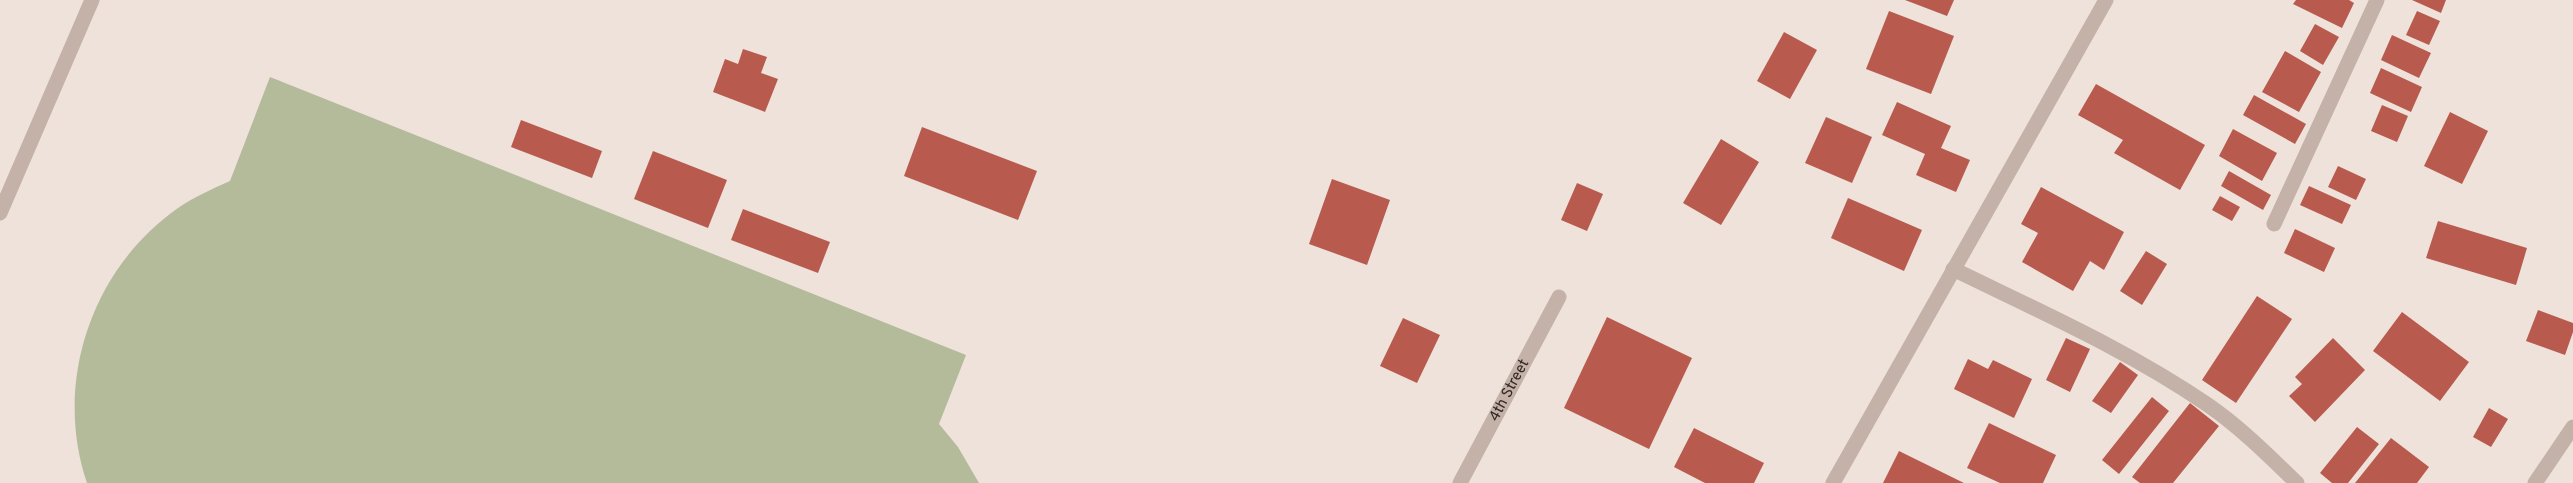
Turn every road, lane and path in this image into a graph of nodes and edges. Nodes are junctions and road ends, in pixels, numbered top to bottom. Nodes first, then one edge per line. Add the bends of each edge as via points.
1 (92, 0) edge
2 (2106, 0) edge
3 (2377, 0) edge
4 (0, 213) edge
5 (2274, 224) dead end
6 (1953, 269) junction
7 (1559, 297) dead end
8 (2573, 427) edge
9 (1461, 483) edge
10 (1833, 483) edge
11 (2297, 483) edge
12 (2535, 483) edge

1 - 4 street
2 - 6 street
3 - 5 street
6 - 10 street
6 - 11 street via 2125,354 2209,405
7 - 9 street, 4th Street
8 - 12 street

